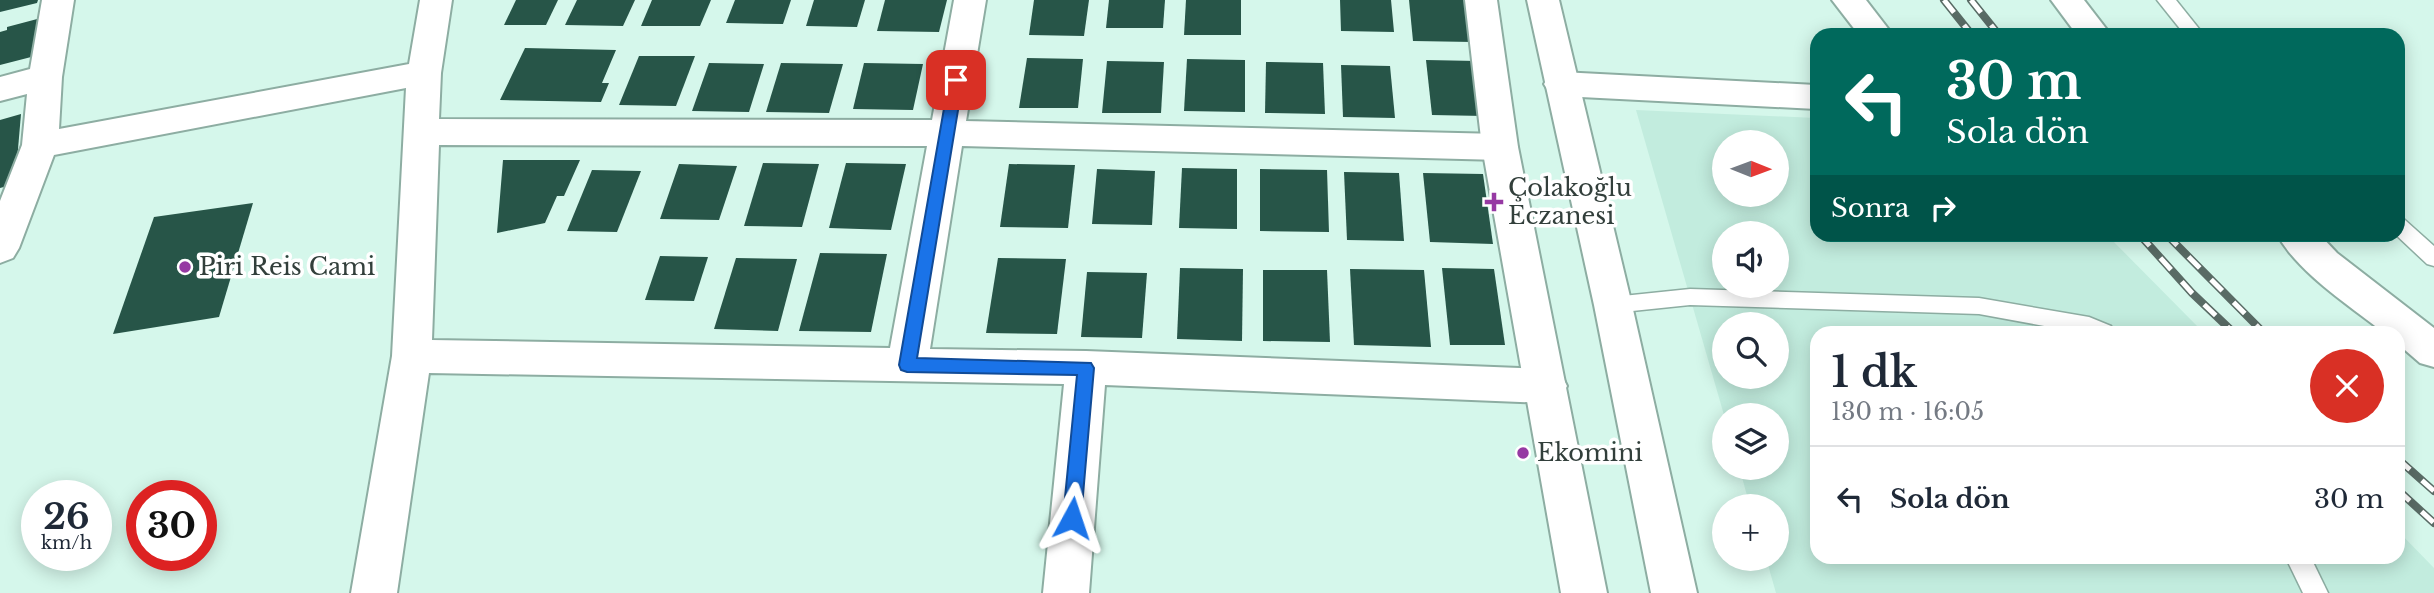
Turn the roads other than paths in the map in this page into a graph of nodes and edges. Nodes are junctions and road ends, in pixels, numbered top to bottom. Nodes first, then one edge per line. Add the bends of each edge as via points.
1 (58, 0) edge
2 (436, 0) edge
3 (970, 0) edge
4 (1481, 0) edge
5 (1543, 0) edge
6 (1848, 0) edge
7 (2067, 0) edge
8 (2166, 0) edge
9 (1871, 28) edge
10 (2089, 28) edge
11 (2189, 28) edge
12 (424, 73) junction
13 (45, 77) junction
14 (1561, 84) junction
15 (0, 89) edge
16 (1810, 96) edge
17 (421, 132) junction
18 (947, 133) junction
19 (40, 145) junction
20 (1500, 147) junction
21 (11, 199) edge
22 (2405, 231) edge
23 (2303, 242) edge
24 (0, 248) edge
25 (2434, 258) edge
26 (1613, 305) junction
27 (2089, 326) edge
28 (2403, 326) edge
29 (2405, 328) edge
30 (2434, 351) edge
31 (411, 356) junction
32 (907, 365) junction
33 (1086, 368) junction
34 (1547, 386) junction
35 (2301, 564) edge
36 (374, 593) edge
37 (1066, 593) edge
38 (1584, 593) edge
39 (1674, 593) edge
40 (2316, 593) edge

1 - 13 main road
2 - 12 main road
3 - 18 main road
4 - 20 main road
5 - 14 main road
6 - 9 main road
7 - 10 main road
8 - 11 lane
12 - 17 main road
12 - 19 main road
13 - 15 main road
13 - 19 main road
14 - 16 main road
14 - 26 main road
17 - 18 main road
17 - 31 main road
18 - 20 main road
18 - 32 main road
19 - 21 main road
20 - 34 main road
21 - 24 main road
22 - 25 lane
23 - 28 main road
26 - 27 lane via 1690,297 1979,306
26 - 39 main road
29 - 30 main road
31 - 32 main road
31 - 36 main road
32 - 33 main road
33 - 34 main road
33 - 37 main road
34 - 38 main road
35 - 40 lane

